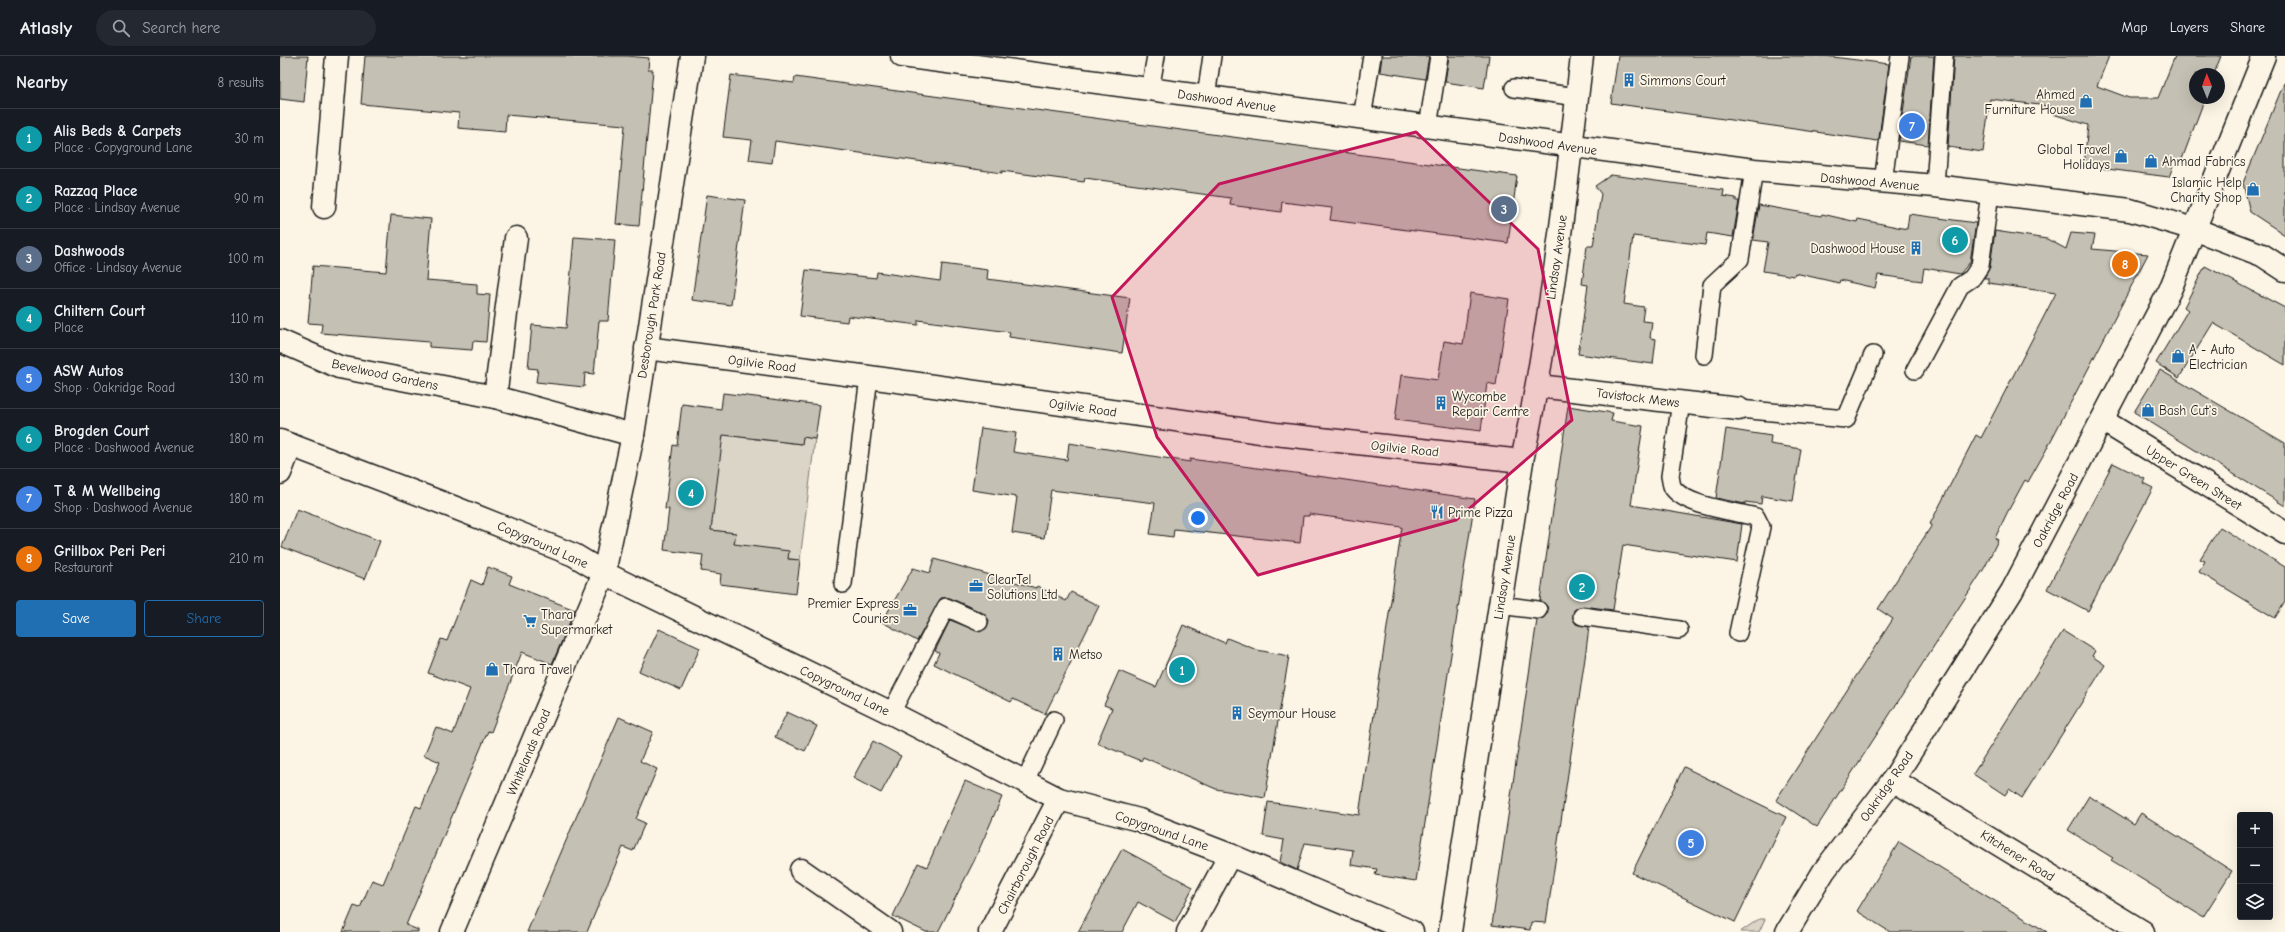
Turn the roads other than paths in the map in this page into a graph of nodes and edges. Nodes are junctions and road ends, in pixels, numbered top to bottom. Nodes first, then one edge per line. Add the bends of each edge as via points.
1 (337, 56) edge
2 (692, 56) edge
3 (902, 56) edge
4 (1156, 56) edge
5 (1212, 56) edge
6 (1372, 56) edge
7 (1439, 56) edge
8 (1582, 56) edge
9 (1900, 56) edge
10 (1944, 56) edge
11 (2264, 56) edge
12 (1514, 88) dead end
13 (1150, 90) junction
14 (1206, 97) junction
15 (1577, 97) junction
16 (1362, 118) junction
17 (1428, 127) junction
18 (1572, 146) junction
19 (1754, 170) junction
20 (1883, 182) junction
21 (1935, 186) junction
22 (1990, 193) junction
23 (324, 207) dead end
24 (2194, 229) junction
25 (516, 238) dead end
26 (2285, 270) edge
27 (280, 341) edge
28 (646, 348) junction
29 (1704, 355) dead end
30 (1873, 356) dead end
31 (1915, 370) dead end
32 (869, 376) junction
33 (1538, 386) junction
34 (495, 397) junction
35 (1681, 402) junction
36 (1739, 409) joint
37 (2102, 420) junction
38 (633, 435) junction
39 (286, 443) edge
40 (1522, 462) junction
41 (280, 473) edge
42 (2285, 533) edge
43 (604, 573) junction
44 (843, 584) dead end
45 (1500, 605) junction
46 (1538, 610) dead end
47 (1582, 616) dead end
48 (979, 622) dead end
49 (1679, 630) dead end
50 (1738, 633) dead end
51 (892, 713) junction
52 (1054, 720) dead end
53 (1893, 780) junction
54 (1024, 781) junction
55 (1059, 799) junction
56 (1230, 855) junction
57 (801, 870) dead end
58 (452, 932) edge
59 (890, 932) edge
60 (990, 932) edge
61 (1188, 932) edge
62 (1412, 932) edge
63 (1450, 932) edge
64 (1787, 932) edge
65 (2143, 932) edge

1 - 23 street
2 - 28 street, Desborough Park Road
3 - 13 street, Dashwood Avenue
4 - 13 lane
5 - 14 lane
6 - 16 lane
7 - 17 lane
8 - 15 street, Lindsay Avenue
9 - 20 lane
10 - 21 lane
11 - 24 street, Oakridge Road via 2216,180
12 - 15 lane
13 - 14 street, Dashwood Avenue
14 - 16 street, Dashwood Avenue
15 - 18 street, Lindsay Avenue
16 - 17 street, Dashwood Avenue
17 - 18 street, Dashwood Avenue
18 - 19 street, Dashwood Avenue
18 - 33 street, Lindsay Avenue
19 - 20 street, Dashwood Avenue
19 - 29 lane via 1740,259 1712,286
20 - 21 street, Dashwood Avenue
21 - 22 street, Dashwood Avenue
22 - 24 street, Dashwood Avenue via 2130,210
22 - 31 lane via 1980,266 1972,278 1960,286
24 - 26 street, Dashwood Avenue via 2262,255
24 - 37 street, Oakridge Road via 2170,290
25 - 34 street
27 - 34 street, Bevelwood Gardens via 338,367
28 - 32 street, Ogilvie Road
28 - 38 street, Desborough Park Road
30 - 36 lane via 1846,419
32 - 40 street, Ogilvie Road via 1275,434
32 - 44 lane
33 - 35 street, Tavistock Mews
33 - 40 street, Lindsay Avenue
34 - 38 street, Bevelwood Gardens
35 - 36 street, Tavistock Mews
35 - 50 lane via 1670,476 1673,488 1692,501 1756,517 1761,527
37 - 42 street, Upper Green Street
37 - 53 street, Oakridge Road via 2012,591
38 - 43 street, Desborough Park Road
39 - 41 street
39 - 43 street, Copyground Lane via 574,555
40 - 45 street, Lindsay Avenue
43 - 51 street, Copyground Lane
43 - 58 street, Whitelands Road
45 - 46 lane
45 - 63 street, Lindsay Avenue
47 - 49 lane
48 - 51 lane via 946,607
51 - 54 street, Copyground Lane
52 - 54 lane
53 - 64 street, Oakridge Road via 1824,871
53 - 65 street, Kitchener Road
54 - 55 street, Copyground Lane
55 - 56 street, Copyground Lane via 1139,820
55 - 60 street, Chairborough Road
56 - 61 street
56 - 62 street, Copyground Lane
57 - 59 street

